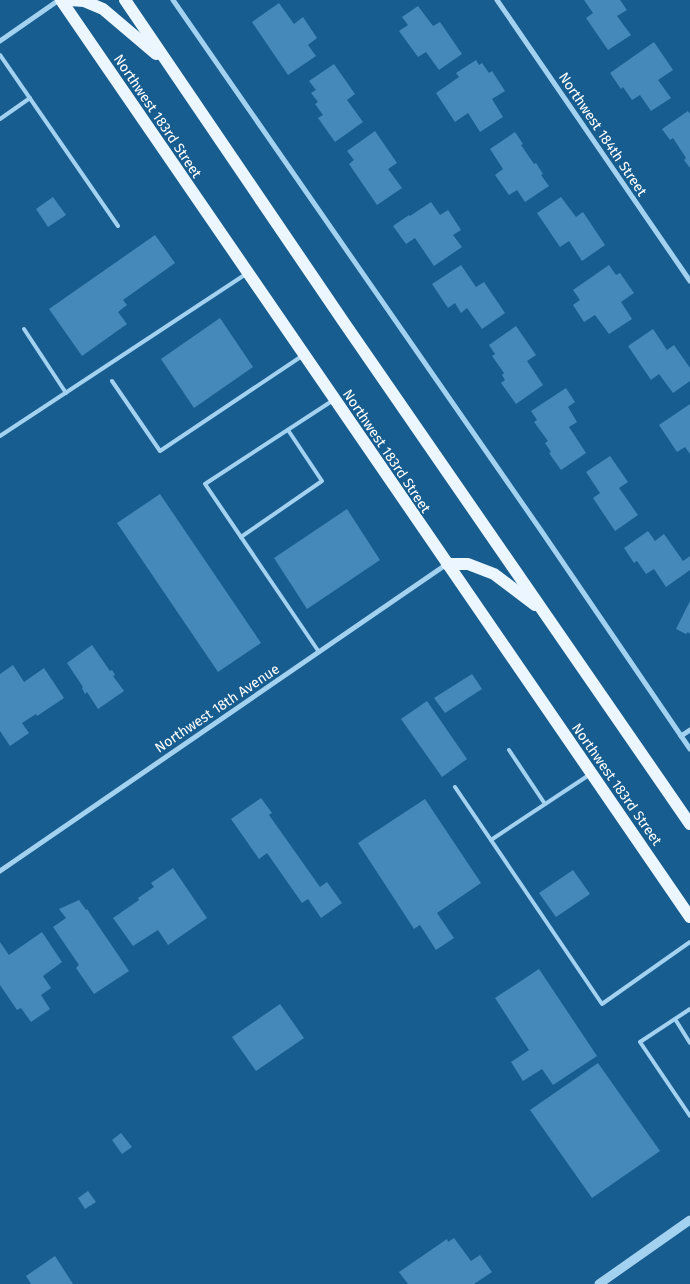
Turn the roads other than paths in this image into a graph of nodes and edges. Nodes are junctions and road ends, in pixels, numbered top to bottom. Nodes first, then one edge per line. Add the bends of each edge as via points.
1 (60, 0) edge
2 (70, 0) edge
3 (125, 0) edge
4 (173, 0) edge
5 (497, 0) edge
6 (0, 41) edge
7 (0, 55) edge
8 (167, 63) junction
9 (30, 98) junction
10 (0, 119) edge
11 (118, 226) dead end
12 (248, 273) junction
13 (690, 281) edge
14 (24, 328) dead end
15 (304, 355) junction
16 (112, 381) dead end
17 (66, 392) junction
18 (334, 400) junction
19 (288, 430) junction
20 (0, 436) edge
21 (241, 537) junction
22 (447, 564) junction
23 (545, 613) junction
24 (319, 652) junction
25 (690, 730) edge
26 (681, 736) junction
27 (690, 749) edge
28 (509, 750) dead end
29 (591, 773) junction
30 (455, 787) dead end
31 (546, 804) junction
32 (690, 824) edge
33 (491, 840) junction
34 (0, 871) edge
35 (690, 917) edge
36 (690, 942) edge
37 (690, 1009) edge
38 (675, 1019) junction
39 (690, 1043) edge
40 (690, 1116) edge
41 (690, 1220) edge
42 (599, 1284) edge

1 - 6 street
1 - 12 main road, Northwest 183rd Street
2 - 8 main road via 84,1 103,9
3 - 8 main road
4 - 26 street
5 - 13 street, Northwest 184th Street
7 - 9 lane
8 - 23 main road
9 - 10 lane
9 - 11 lane
12 - 15 main road, Northwest 183rd Street
12 - 17 lane
14 - 17 lane
15 - 16 lane via 160,451
15 - 18 main road, Northwest 183rd Street
17 - 20 lane
18 - 19 lane
18 - 22 main road, Northwest 183rd Street
19 - 21 lane via 322,481
19 - 21 lane via 206,484
21 - 24 lane
22 - 23 main road via 468,564 494,574
22 - 24 street, Northwest 18th Avenue
22 - 29 main road, Northwest 183rd Street
23 - 32 main road
24 - 34 street, Northwest 18th Avenue
25 - 26 street
26 - 27 street
28 - 31 lane
29 - 31 lane
29 - 35 main road, Northwest 183rd Street
30 - 33 lane
31 - 33 lane
33 - 36 lane via 602,1004
37 - 38 lane
38 - 39 lane
38 - 40 lane via 640,1042
41 - 42 street

